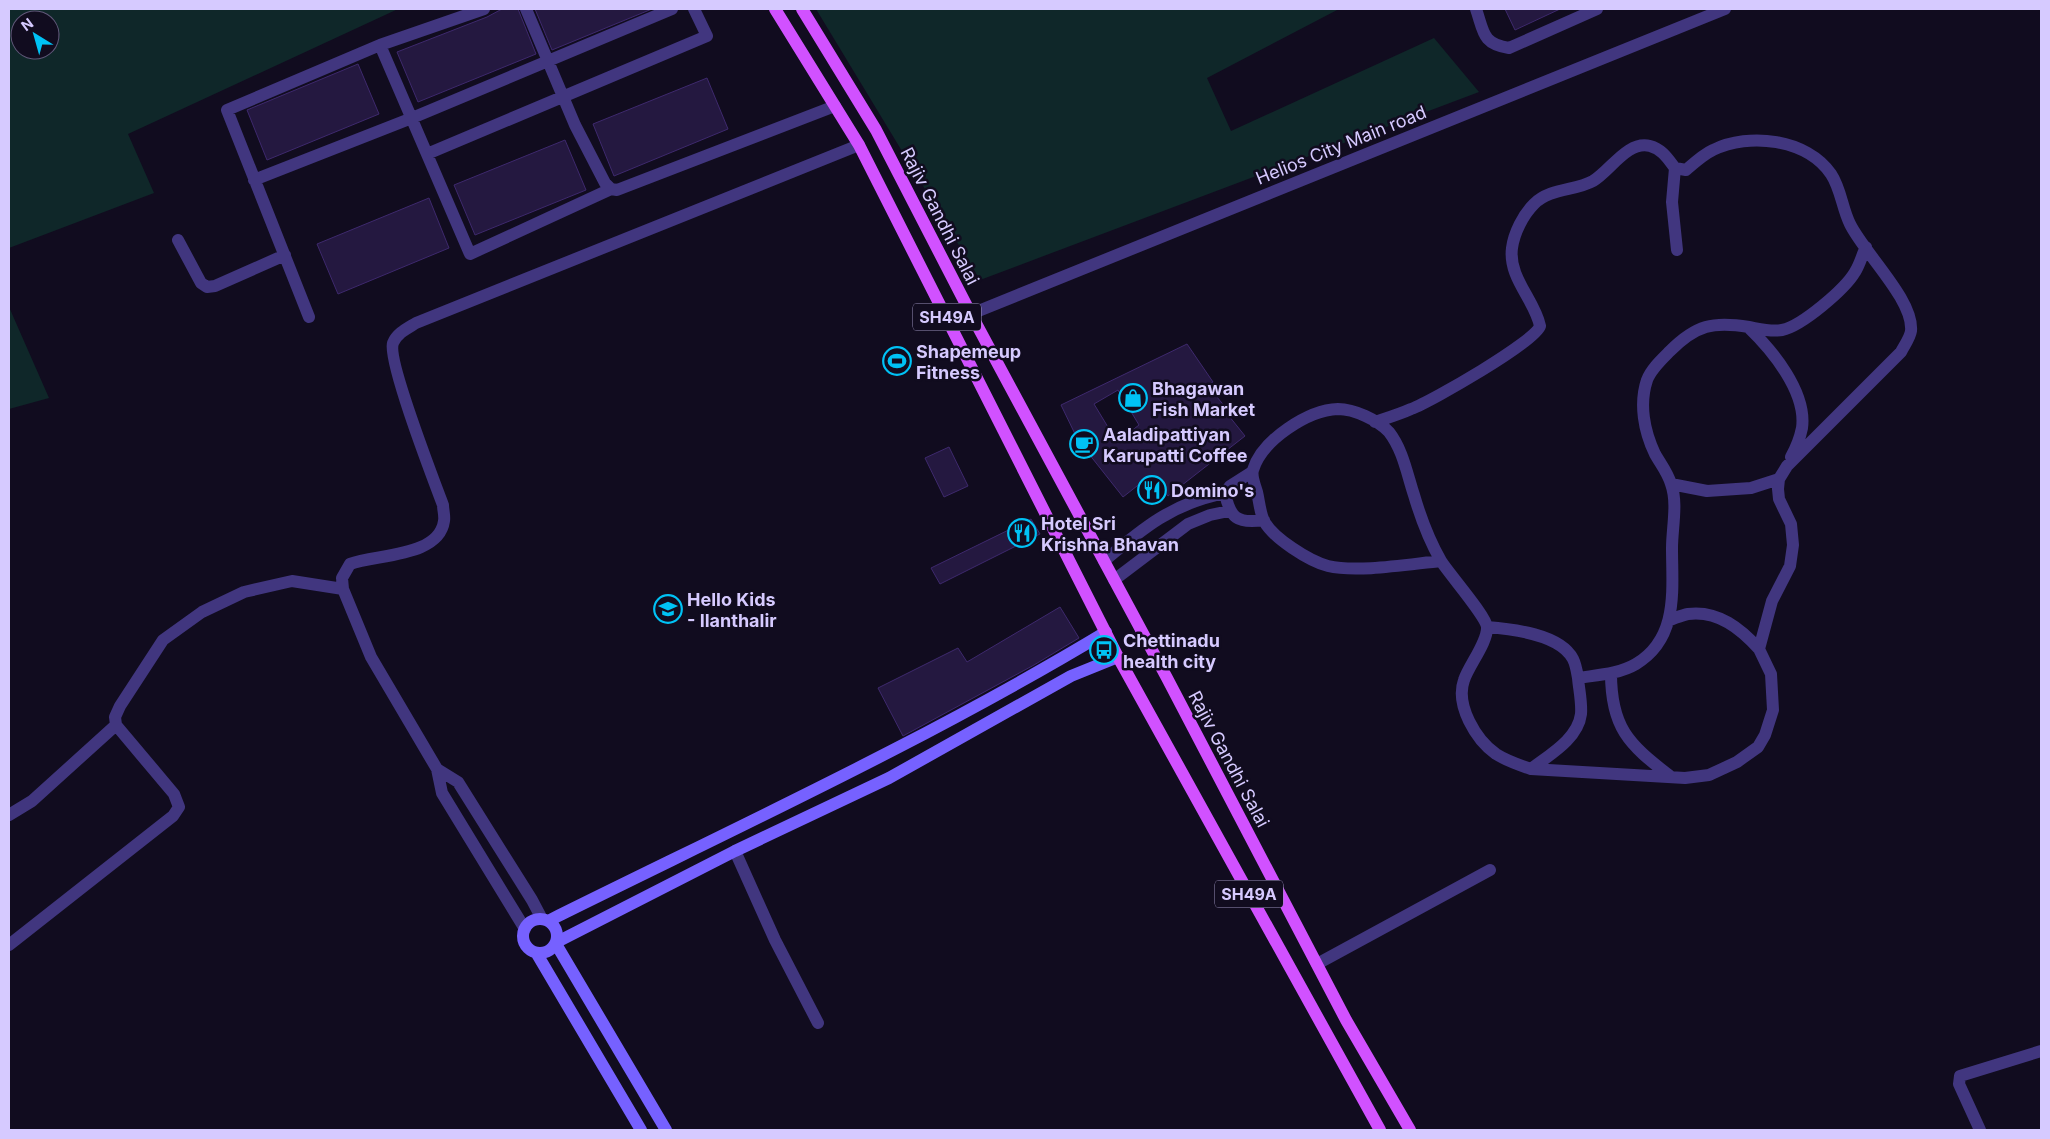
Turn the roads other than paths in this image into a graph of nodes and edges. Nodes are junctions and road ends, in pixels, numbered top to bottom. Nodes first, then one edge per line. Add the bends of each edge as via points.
1 (484, 9) edge
2 (526, 9) edge
3 (672, 9) edge
4 (694, 9) edge
5 (774, 9) edge
6 (802, 9) edge
7 (1476, 9) edge
8 (1597, 9) edge
9 (1725, 9) edge
10 (380, 46) junction
11 (548, 62) junction
12 (564, 95) junction
13 (835, 106) junction
14 (412, 118) junction
15 (859, 145) junction
16 (427, 154) junction
17 (1675, 168) junction
18 (254, 180) junction
19 (611, 189) junction
20 (178, 240) dead end
21 (1866, 248) junction
22 (1677, 250) dead end
23 (285, 255) junction
24 (971, 314) junction
25 (309, 317) dead end
26 (1748, 327) junction
27 (1375, 422) junction
28 (1787, 466) junction
29 (1252, 472) junction
30 (1779, 479) junction
31 (1671, 484) junction
32 (1225, 493) junction
33 (1229, 511) junction
34 (1264, 520) junction
35 (1104, 561) junction
36 (1441, 561) junction
37 (1114, 580) junction
38 (343, 589) junction
39 (1670, 620) junction
40 (1487, 626) junction
41 (1106, 632) junction
42 (1759, 648) junction
43 (1118, 657) junction
44 (1611, 673) junction
45 (1578, 678) junction
46 (116, 725) junction
47 (893, 751) junction
48 (1531, 768) junction
49 (437, 769) junction
50 (902, 771) junction
51 (1670, 776) junction
52 (9, 815) edge
53 (754, 818) junction
54 (765, 837) junction
55 (735, 851) junction
56 (1490, 870) dead end
57 (532, 900) junction
58 (514, 909) junction
59 (545, 920) junction
60 (525, 929) junction
61 (556, 943) junction
62 (9, 945) edge
63 (537, 954) junction
64 (1316, 964) junction
65 (818, 1023) dead end
66 (2041, 1050) edge
67 (641, 1130) edge
68 (666, 1130) edge
69 (1380, 1130) edge
70 (1410, 1130) edge
71 (1980, 1130) edge

1 - 10 street
2 - 11 street
3 - 11 street
4 - 12 street via 707,36
5 - 13 main road, SH49A
6 - 24 main road, Rajiv Gandhi Salai / SH49A via 876,130
7 - 8 street via 1488,41 1509,48
9 - 24 street, Helios City Main road
10 - 14 street
10 - 18 street via 226,110
11 - 12 street
11 - 14 street
12 - 16 street
12 - 19 street via 575,125
13 - 15 main road, SH49A
13 - 19 street via 617,190
14 - 16 street
14 - 18 street
15 - 38 street via 416,323 397,337 392,344 397,375 443,505 444,520 437,536 428,544 350,564 342,578
15 - 41 main road, SH49A
16 - 19 street via 470,254
17 - 21 street via 1686,170 1713,150 1736,142 1780,142 1800,150 1819,161 1831,174 1850,224
17 - 22 street via 1672,202
17 - 27 street via 1663,152 1649,145 1633,148 1594,180 1546,196 1534,204 1516,232 1512,250 1516,274 1538,317 1539,331 1487,368 1412,409
18 - 23 street
20 - 23 street via 201,283 207,287
21 - 26 street via 1855,272 1829,301 1798,322 1783,330
21 - 28 street via 1899,296 1911,321 1911,334 1901,352
23 - 25 street
24 - 35 main road, Rajiv Gandhi Salai / SH49A
26 - 28 street via 1777,359 1800,406 1802,426
26 - 31 street via 1720,324 1692,331 1660,360 1648,378 1642,398 1648,436
27 - 29 street via 1348,410 1321,412 1276,437
27 - 36 street via 1388,432 1399,451 1429,540
28 - 30 street
29 - 32 street
29 - 34 street
30 - 31 street via 1750,488 1707,491
30 - 42 street via 1779,499 1791,524 1793,545 1790,566 1772,601
31 - 39 street via 1674,577
32 - 33 street
32 - 35 street via 1182,505 1144,528
33 - 34 street via 1249,522
33 - 37 street via 1188,524
34 - 36 street via 1282,541 1327,565 1346,568
35 - 37 main road, Rajiv Gandhi Salai / SH49A
36 - 40 street
37 - 64 main road, Rajiv Gandhi Salai / SH49A
38 - 46 street via 292,581 244,592 202,612 163,640 120,706 115,717
38 - 49 street via 371,657
39 - 42 street via 1688,614 1712,616 1736,626
39 - 44 street via 1659,641 1646,655 1635,664
40 - 45 street via 1519,630 1566,650
40 - 48 street via 1486,636 1463,682 1462,701 1469,722 1495,753 1514,764
41 - 43 main road, SH49A
41 - 47 street
42 - 51 street via 1771,674 1773,710 1758,747 1737,762 1709,775
43 - 50 street via 1071,676
43 - 69 main road, SH49A
44 - 45 street
44 - 51 street via 1611,697 1616,718 1645,756
45 - 48 street via 1581,702 1578,725 1561,746
46 - 52 street via 32,801
46 - 62 street via 174,794 179,807 173,816
47 - 50 street
47 - 53 street
48 - 51 street
49 - 57 street via 458,782
49 - 58 street via 442,793
50 - 54 street
53 - 54 street
53 - 59 street
54 - 55 street
55 - 61 street
55 - 65 street via 775,940
56 - 64 street
57 - 58 street
57 - 59 street
58 - 60 street
59 - 60 street via 532,922
59 - 61 street via 556,929
60 - 63 street via 523,938 526,945
61 - 63 street via 548,952
61 - 68 street
63 - 67 street
64 - 70 main road, Rajiv Gandhi Salai / SH49A
66 - 71 street via 1960,1076 1959,1084

